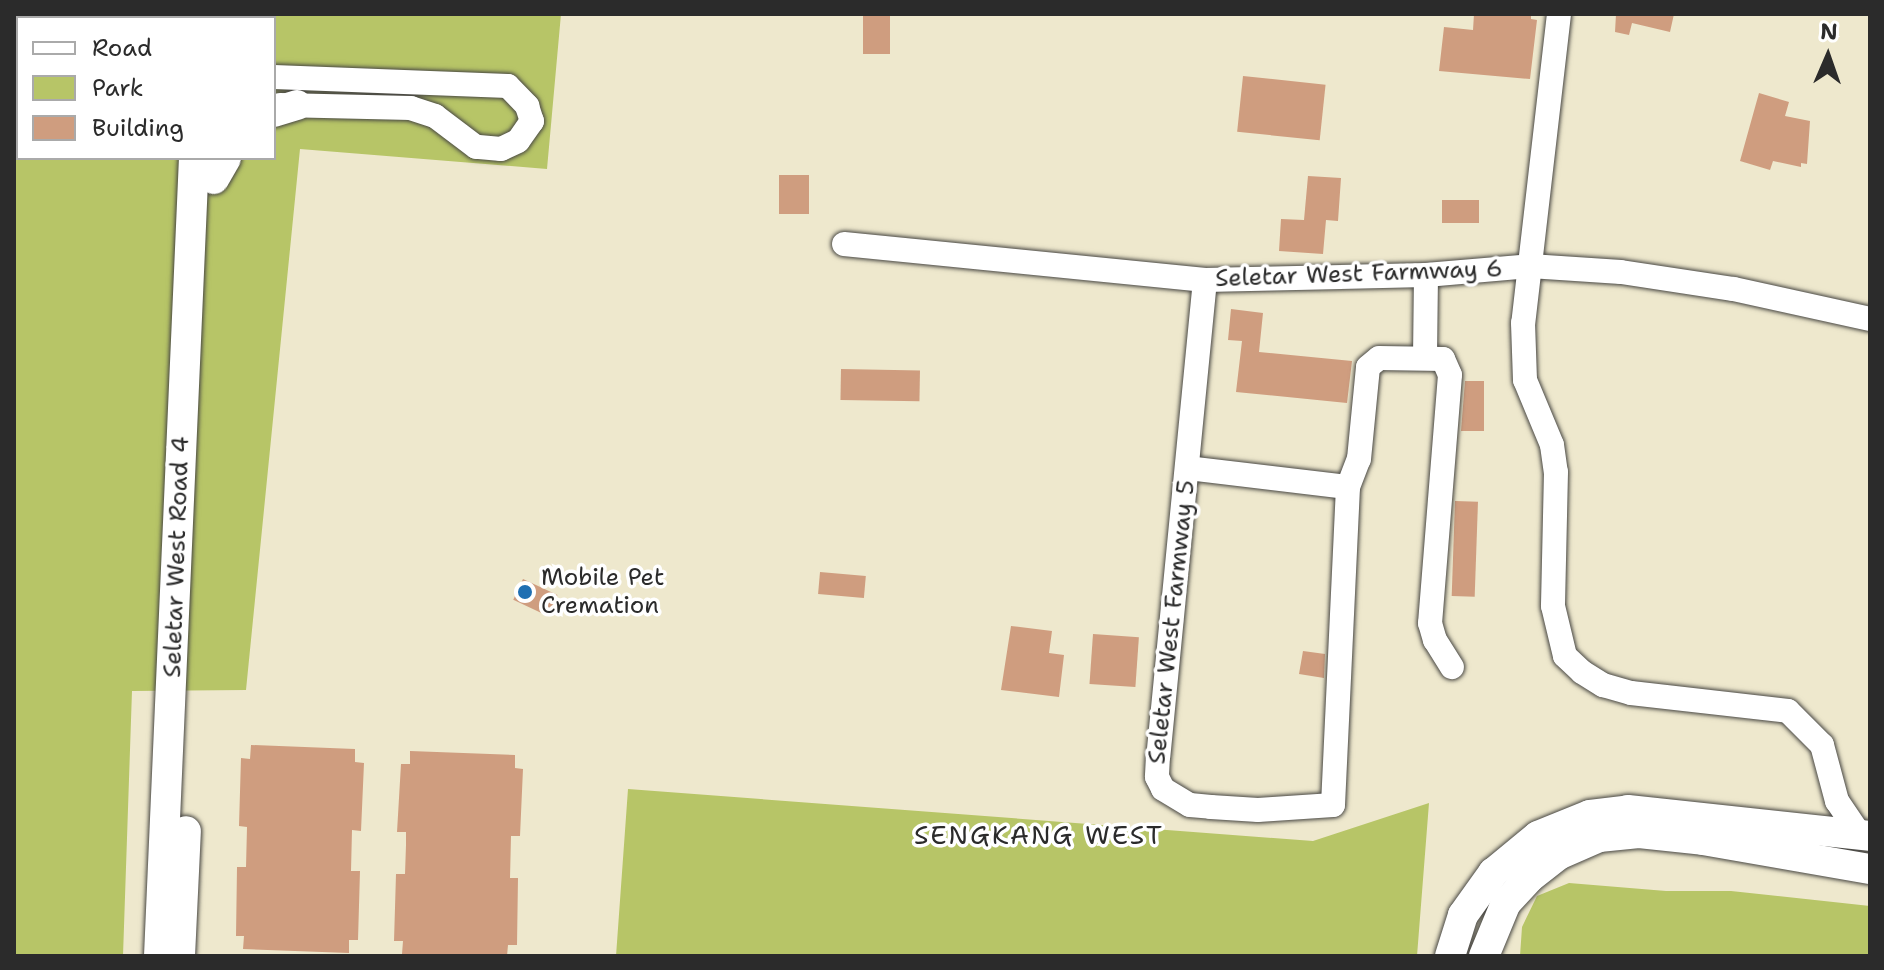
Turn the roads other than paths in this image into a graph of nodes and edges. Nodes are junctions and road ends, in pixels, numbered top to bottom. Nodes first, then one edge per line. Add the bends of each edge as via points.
1 (1559, 14) edge
2 (276, 77) edge
3 (282, 107) edge
4 (204, 164) edge
5 (844, 244) dead end
6 (1530, 266) junction
7 (1426, 275) junction
8 (1205, 280) junction
9 (1870, 319) edge
10 (1425, 357) junction
11 (1188, 468) junction
12 (1348, 487) junction
13 (1452, 667) dead end
14 (1828, 773) junction
15 (1823, 831) junction
16 (1865, 836) edge
17 (1859, 867) edge
18 (159, 956) edge
19 (180, 956) edge
20 (1450, 956) edge
21 (1484, 956) edge

1 - 6 street
2 - 3 street via 508,86 527,106 532,121 518,141 501,149 476,147 435,116 411,108
4 - 18 main road, Seletar West Road 4
4 - 19 main road, Seletar West Road 4
5 - 8 street, Seletar West Farmway 6
6 - 7 street, Seletar West Farmway 6
6 - 9 street, Seletar West Farmway 6 via 1621,272 1734,289
6 - 14 street via 1523,323 1525,380 1552,445 1556,472 1553,606 1565,656 1603,685 1631,693 1788,711 1822,745
7 - 8 street, Seletar West Farmway 6
7 - 10 street
8 - 11 street, Seletar West Farmway 5
10 - 12 street via 1379,358 1368,367 1359,459
10 - 13 street via 1443,359 1450,375 1430,623
11 - 12 street
11 - 12 street, Seletar West Farmway 5 via 1157,777 1163,789 1190,805 1258,810 1333,805
14 - 15 street
14 - 16 street via 1837,801
15 - 16 main road
15 - 17 street via 1822,849
15 - 20 main road via 1628,810 1590,815 1538,836 1493,873 1471,900
17 - 21 main road via 1703,840 1639,833 1599,837 1558,855 1529,878 1506,903

